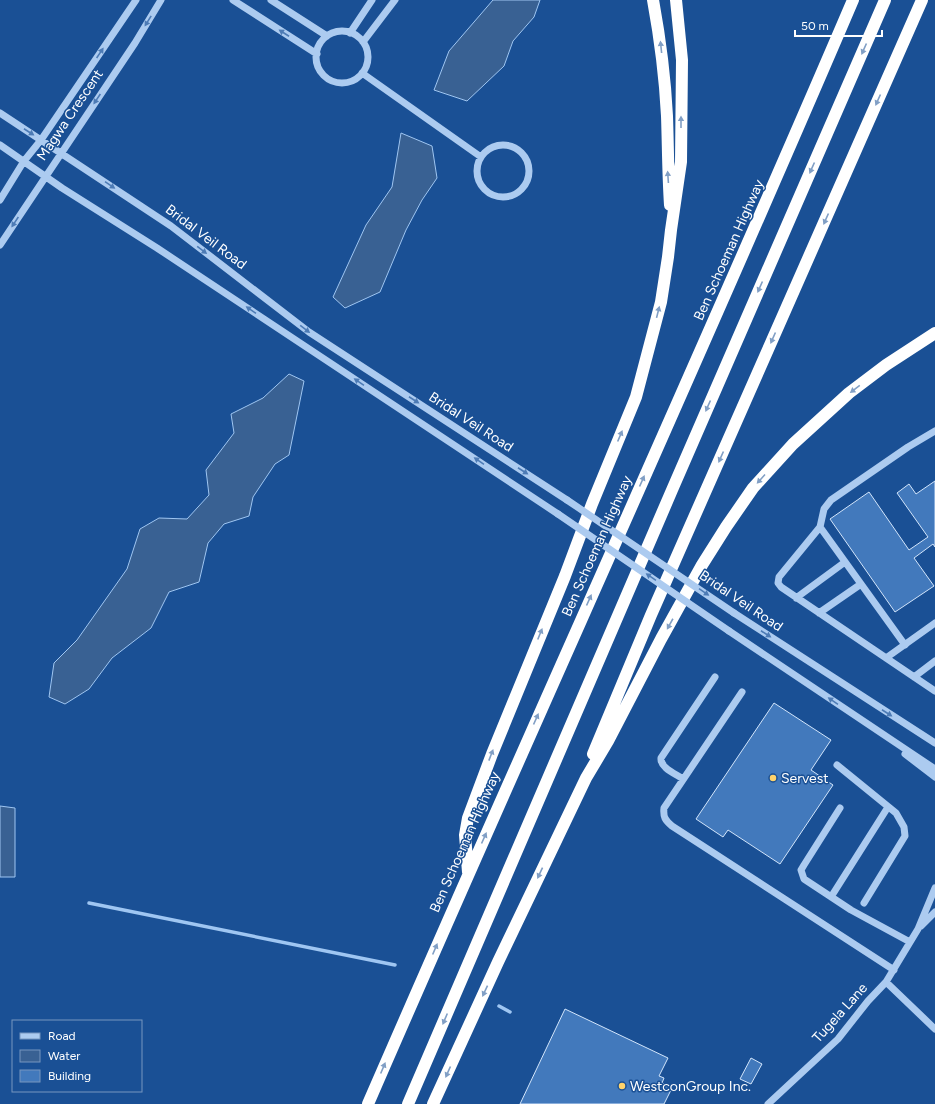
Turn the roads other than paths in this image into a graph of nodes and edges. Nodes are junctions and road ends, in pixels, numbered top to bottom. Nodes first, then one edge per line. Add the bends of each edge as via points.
1 (136, 0) edge
2 (161, 0) edge
3 (233, 0) edge
4 (271, 0) edge
5 (372, 0) edge
6 (395, 0) edge
7 (653, 0) edge
8 (676, 0) edge
9 (853, 0) edge
10 (885, 0) edge
11 (922, 0) edge
12 (350, 33) junction
13 (327, 36) junction
14 (363, 42) junction
15 (317, 54) junction
16 (362, 73) junction
17 (0, 113) edge
18 (41, 140) junction
19 (0, 145) edge
20 (61, 152) junction
21 (481, 157) junction
22 (24, 161) junction
23 (45, 176) junction
24 (0, 200) edge
25 (671, 230) junction
26 (0, 245) edge
27 (935, 333) edge
28 (935, 340) edge
29 (886, 365) junction
30 (935, 431) edge
31 (820, 527) junction
32 (845, 562) junction
33 (861, 584) junction
34 (796, 598) junction
35 (820, 613) junction
36 (935, 623) edge
37 (905, 645) junction
38 (886, 658) junction
39 (935, 661) edge
40 (715, 677) dead end
41 (914, 677) junction
42 (935, 691) edge
43 (742, 692) dead end
44 (851, 713) junction
45 (935, 743) edge
46 (837, 765) dead end
47 (935, 769) edge
48 (935, 777) edge
49 (684, 779) junction
50 (888, 807) junction
51 (840, 808) dead end
52 (557, 838) junction
53 (468, 873) junction
54 (935, 888) edge
55 (831, 897) junction
56 (864, 903) dead end
57 (935, 912) edge
58 (918, 929) junction
59 (910, 942) junction
60 (894, 970) junction
61 (886, 982) junction
62 (935, 1029) edge
63 (368, 1104) edge
64 (408, 1104) edge
65 (433, 1104) edge
66 (768, 1104) edge

18 -> 1 street, Magwa Crescent
2 -> 20 street, Magwa Crescent
15 -> 3 street
4 - 13 street
5 - 12 street
6 - 14 street
25 -> 7 highway via 664,74
25 -> 8 highway via 681,162 682,60
53 -> 9 highway, Ben Schoeman Highway via 775,182
10 -> 64 highway
11 -> 52 highway via 651,615
12 - 13 street via 342,31
12 - 14 street
13 - 15 street via 321,42
14 - 16 street via 368,57
15 - 16 street via 318,68 331,80 339,83 348,82
16 - 21 street
17 -> 18 street, Bridal Veil Road
18 - 20 street, Bridal Veil Road
18 - 22 street, Magwa Crescent
19 - 22 street, Bridal Veil Road
20 - 23 street, Magwa Crescent
20 -> 45 street, Bridal Veil Road, bridge via 171,226 309,332
21 - 21 street via 494,147 510,147 518,151 527,164 527,179 523,187 508,196 491,194 479,182 477,174
22 - 23 street, Bridal Veil Road
22 - 24 street, Magwa Crescent
23 -> 26 street, Magwa Crescent
44 -> 23 street, Bridal Veil Road, bridge via 558,514 158,248
53 -> 25 highway via 468,818 636,397 661,302
27 - 29 highway
28 - 29 highway
29 -> 52 highway via 849,393 793,444 753,488 702,565 661,638
30 - 31 street via 831,500 824,509
31 - 32 street
31 - 34 street via 779,577 778,583 781,587
32 - 33 street
32 - 34 street
33 - 35 street
33 - 37 street
34 - 35 street
35 - 38 street
36 - 37 street
37 - 38 street
38 - 41 street
39 - 41 street
40 - 49 street via 660,760 663,765
41 - 42 street
43 - 49 street
44 - 47 street, Bridal Veil Road
44 - 48 street
46 - 50 street
49 - 60 street via 664,808 665,820
50 - 55 street
50 - 56 street via 901,820 905,836
51 - 55 street via 801,870 804,879
52 -> 65 highway
63 -> 53 highway, Ben Schoeman Highway
54 - 58 street, Tugela Lane
55 - 59 street
57 - 58 street, Tugela Lane
58 - 59 street, Tugela Lane
59 - 60 street, Tugela Lane
60 - 61 street, Tugela Lane
61 - 62 street
61 - 66 street, Tugela Lane via 838,1039

